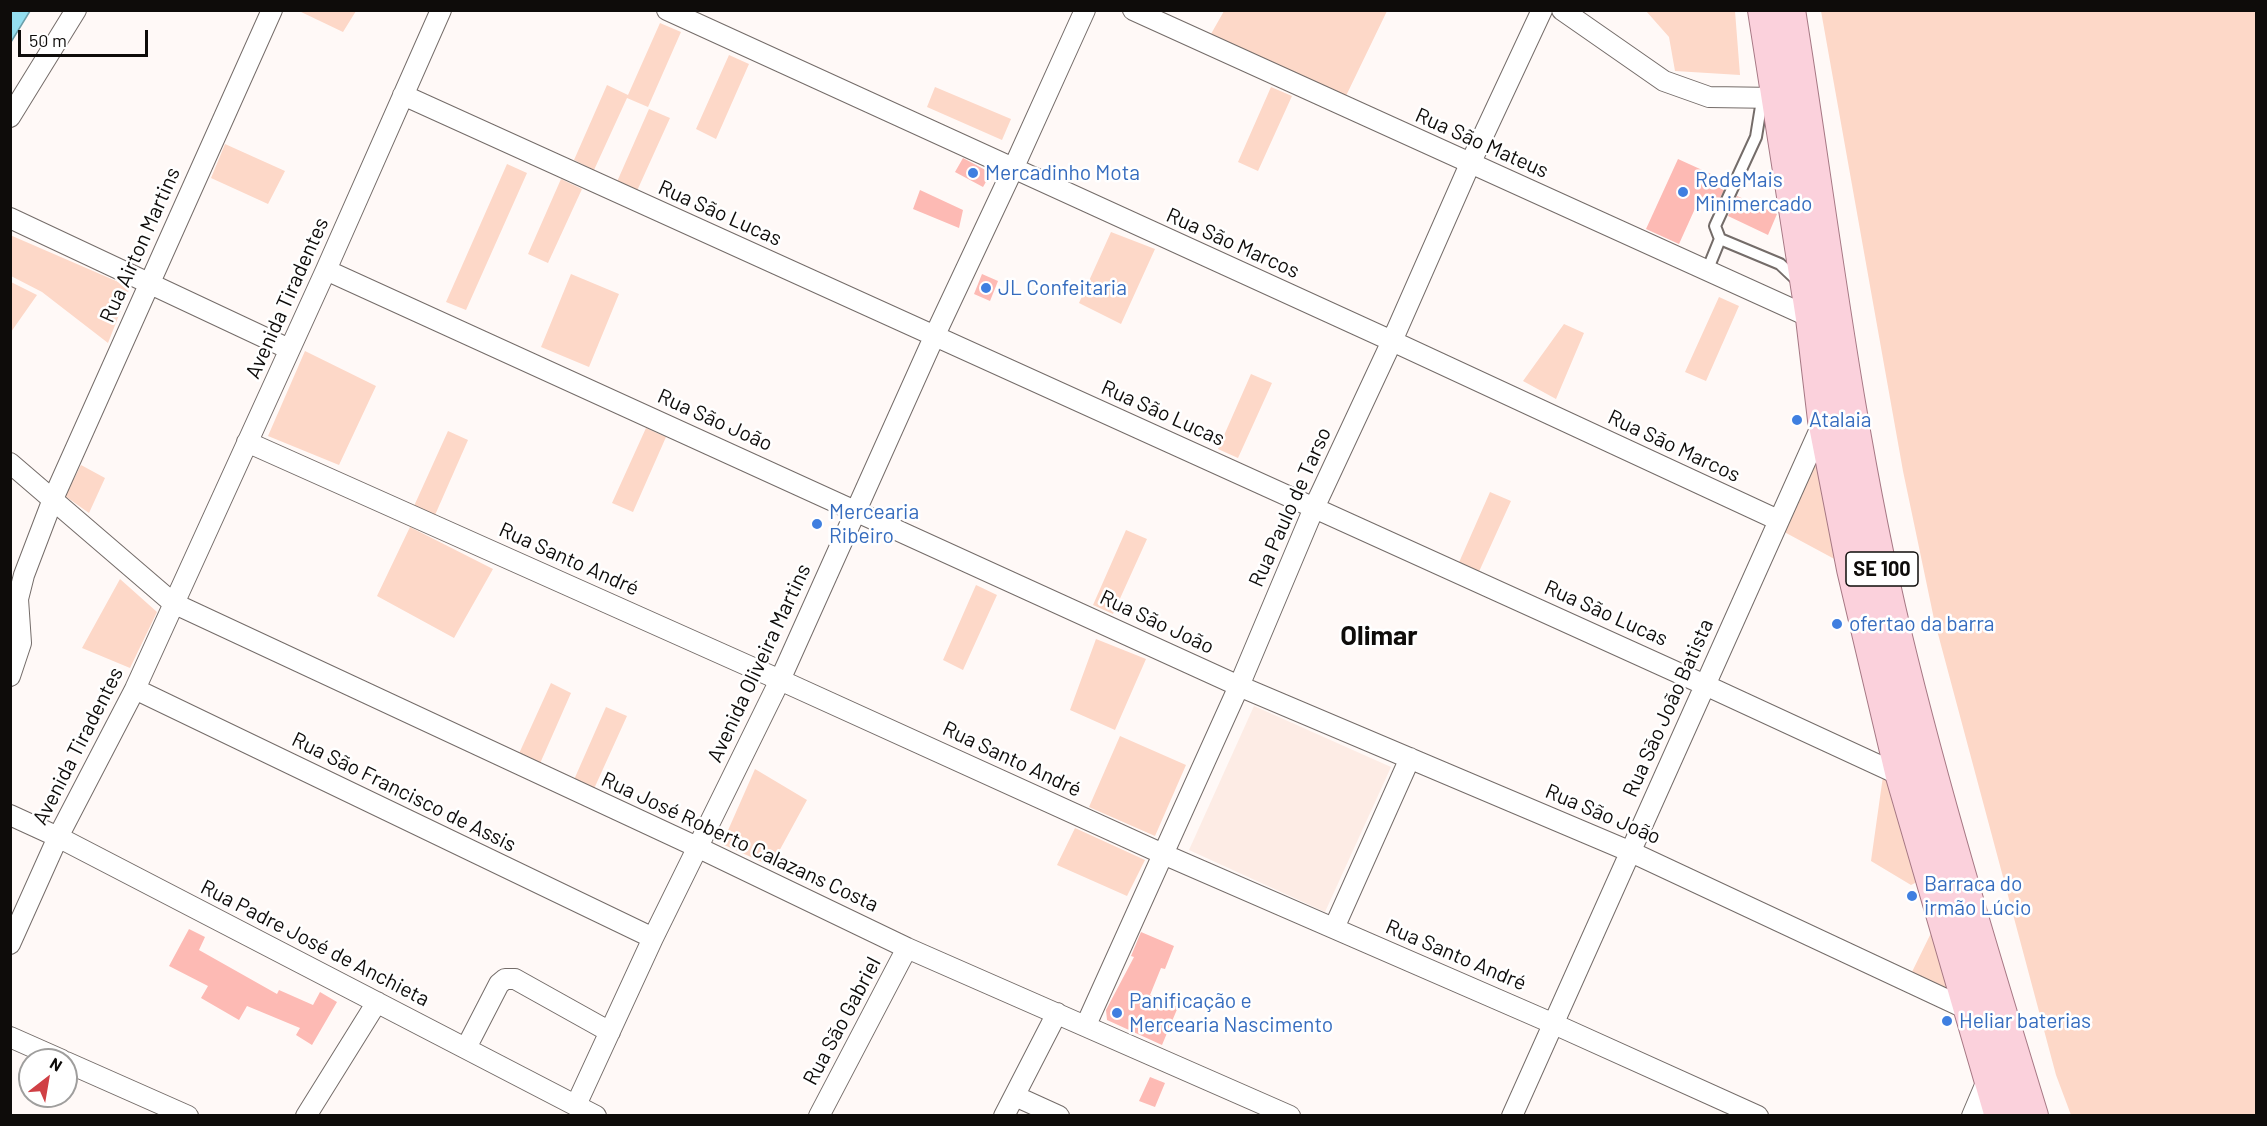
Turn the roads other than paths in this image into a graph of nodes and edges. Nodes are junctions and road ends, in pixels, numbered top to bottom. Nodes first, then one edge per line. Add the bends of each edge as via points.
1 (76, 10) edge
2 (272, 10) edge
3 (441, 10) edge
4 (667, 10) edge
5 (1086, 10) edge
6 (1133, 10) edge
7 (1542, 10) edge
8 (1562, 10) edge
9 (1764, 10) edge
10 (1789, 10) edge
11 (403, 95) junction
12 (1770, 98) junction
13 (10, 117) edge
14 (1470, 164) junction
15 (1013, 170) junction
16 (10, 218) edge
17 (1720, 239) junction
18 (326, 270) junction
19 (1707, 271) junction
20 (148, 284) junction
21 (1810, 304) junction
22 (934, 337) junction
23 (1392, 341) junction
24 (289, 349) junction
25 (1824, 420) junction
26 (247, 442) junction
27 (10, 463) edge
28 (53, 499) junction
29 (1314, 507) junction
30 (855, 510) junction
31 (1778, 520) junction
32 (173, 603) junction
33 (10, 676) edge
34 (780, 680) junction
35 (1705, 684) junction
36 (1239, 686) junction
37 (135, 689) junction
38 (1410, 758) junction
39 (1902, 776) junction
40 (10, 815) edge
41 (58, 837) junction
42 (698, 847) junction
43 (1630, 852) junction
44 (1163, 854) junction
45 (1334, 928) junction
46 (653, 938) junction
47 (10, 944) edge
48 (907, 948) junction
49 (377, 1002) junction
50 (1971, 1011) junction
51 (1057, 1013) junction
52 (1554, 1024) junction
53 (1086, 1025) junction
54 (610, 1032) junction
55 (10, 1037) edge
56 (35, 1048) edge
57 (466, 1048) junction
58 (78, 1069) edge
59 (1989, 1076) junction
60 (1015, 1096) junction
61 (576, 1105) junction
62 (148, 1108) edge
63 (188, 1116) edge
64 (306, 1116) edge
65 (596, 1116) edge
66 (819, 1116) edge
67 (1004, 1116) edge
68 (1059, 1116) edge
69 (1290, 1116) edge
70 (1512, 1116) edge
71 (1758, 1116) edge
72 (1972, 1116) edge
73 (2001, 1116) edge
74 (2032, 1116) edge

1 - 13 street
2 - 20 street, Rua Airton Martins
3 - 11 street, Avenida Tiradentes
4 - 15 street, Rua São Marcos
5 - 15 street, Avenida Oliveira Martins
6 - 14 street, Rua São Mateus
7 - 14 street, Rua Paulo de Tarso
8 - 12 street via 1664,81 1708,97
9 - 12 main road, SE 100 via 1770,49
10 - 74 main road, SE 100 via 1856,440 1895,633
11 - 18 street, Avenida Tiradentes
11 - 22 street, Rua São Lucas
12 - 17 lane via 1715,226
12 - 21 main road, SE 100
14 - 19 street, Rua São Mateus
14 - 23 street, Rua Paulo de Tarso
15 - 22 street, Avenida Oliveira Martins
15 - 23 street, Rua São Marcos
16 - 20 street
17 - 19 lane
17 - 21 lane via 1780,264
18 - 24 street, Avenida Tiradentes
18 - 30 street, Rua São João
19 - 21 street, Rua São Mateus
20 - 24 street
20 - 28 street, Rua Airton Martins
21 - 25 main road, SE 100
22 - 29 street, Rua São Lucas
22 - 30 street, Avenida Oliveira Martins
23 - 29 street, Rua Paulo de Tarso
23 - 31 street, Rua São Marcos
24 - 26 street, Avenida Tiradentes
25 - 31 street, Rua São João Batista
25 - 39 main road, SE 100 via 1853,569
26 - 32 street, Avenida Tiradentes
26 - 34 street, Rua Santo André
27 - 28 street
28 - 32 street
28 - 33 street, Rua Airton Martins via 18,599 21,644
29 - 35 street, Rua São Lucas
29 - 36 street, Rua Paulo de Tarso
30 - 34 street, Avenida Oliveira Martins
30 - 36 street, Rua São João
31 - 35 street, Rua São João Batista
32 - 37 street, Avenida Tiradentes
32 - 42 street, Rua José Roberto Calazans Costa
34 - 42 street, Avenida Oliveira Martins
34 - 44 street, Rua Santo André
35 - 39 street, Rua São Lucas
35 - 43 street, Rua São João Batista
36 - 38 street, Rua São João
36 - 44 street, Rua Paulo de Tarso
37 - 41 street, Avenida Tiradentes
37 - 46 street, Rua São Francisco de Assis
38 - 43 street, Rua São João
38 - 45 street
39 - 50 main road, SE 100
40 - 41 street, Rua Padre José de Anchieta
41 - 47 street, Avenida Tiradentes
41 - 49 street, Rua Padre José de Anchieta
42 - 46 street, Avenida Oliveira Martins
42 - 48 street, Rua José Roberto Calazans Costa
43 - 50 street, Rua São João
43 - 52 street, Rua São João Batista
44 - 45 street, Rua Santo André
44 - 53 street, Rua Paulo de Tarso
45 - 52 street, Rua Santo André
46 - 54 street, Avenida Oliveira Martins
48 - 51 street, Rua José Roberto Calazans Costa
48 - 66 street, Rua São Gabriel
49 - 57 street, Rua Padre José de Anchieta
49 - 64 street
50 - 59 main road, SE 100
51 - 53 street, Rua José Roberto Calazans Costa
51 - 60 street
52 - 70 street, Rua São João Batista
52 - 71 street, Rua Santo André
53 - 69 street, Rua José Roberto Calazans Costa
54 - 57 street via 515,979 505,979
54 - 61 street, Avenida Oliveira Martins
55 - 56 street
57 - 61 street, Rua Padre José de Anchieta
58 - 62 street
59 - 72 street
59 - 73 main road, SE 100
60 - 67 street
60 - 68 street
61 - 65 street, Rua Padre José de Anchieta
62 - 63 street

